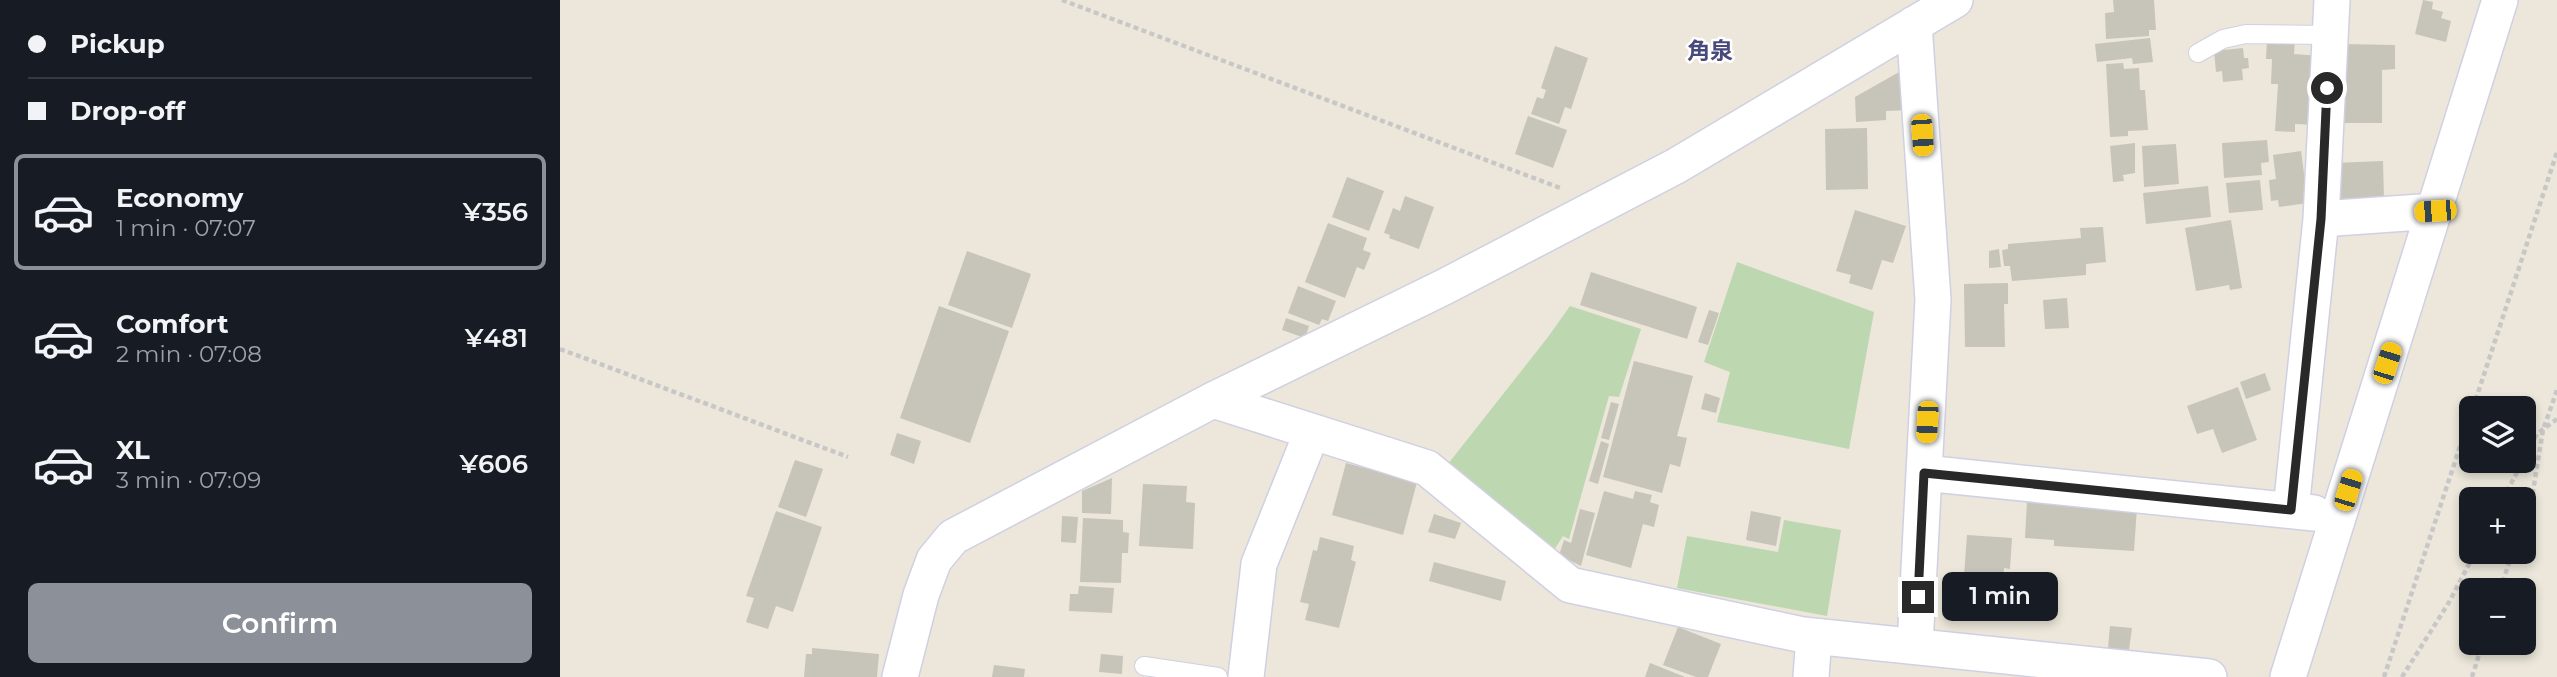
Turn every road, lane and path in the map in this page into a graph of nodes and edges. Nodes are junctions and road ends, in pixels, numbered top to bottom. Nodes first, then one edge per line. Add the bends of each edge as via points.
1 (1062, 0) edge
2 (1955, 0) edge
3 (2332, 0) edge
4 (2500, 0) edge
5 (1914, 24) junction
6 (2329, 35) junction
7 (2198, 53) dead end
8 (2557, 152) edge
9 (1604, 204) junction
10 (2435, 211) junction
11 (2321, 219) junction
12 (560, 349) edge
13 (2557, 390) edge
14 (2477, 396) edge
15 (1213, 400) junction
16 (2557, 419) edge
17 (2543, 430) junction
18 (1312, 432) junction
19 (2459, 449) edge
20 (848, 457) dead end
21 (1924, 473) junction
22 (2509, 487) edge
23 (2534, 487) edge
24 (2291, 510) junction
25 (2340, 515) junction
26 (2469, 564) edge
27 (1814, 636) junction
28 (1915, 646) junction
29 (2479, 655) edge
30 (1144, 666) dead end
31 (900, 677) edge
32 (1219, 677) edge
33 (1246, 677) edge
34 (1811, 677) edge
35 (2209, 677) edge
36 (2288, 677) edge
37 (2384, 677) edge
38 (2402, 677) edge
39 (2472, 677) edge

1 - 9 path
2 - 5 street
3 - 6 street
4 - 10 street
5 - 9 street
5 - 21 street via 1933,300
6 - 7 lane via 2246,34 2223,39
6 - 11 street
8 - 14 path
9 - 15 street
10 - 11 street
10 - 25 street
11 - 24 street
12 - 20 path
13 - 17 path
15 - 18 street
15 - 31 street via 953,537 934,560
16 - 17 path
17 - 22 path
17 - 23 path
18 - 27 street via 1427,468 1570,586
18 - 33 street via 1259,564
19 - 37 path
21 - 24 street
21 - 28 street
24 - 25 street
25 - 36 street
26 - 38 path
27 - 28 street
27 - 34 street
28 - 35 street
29 - 39 path
30 - 32 lane

